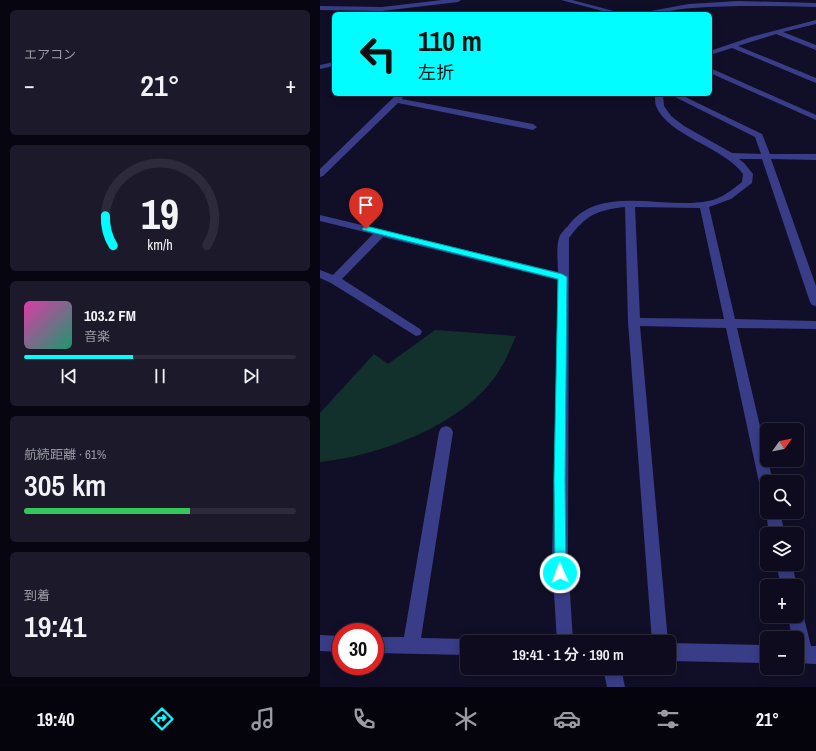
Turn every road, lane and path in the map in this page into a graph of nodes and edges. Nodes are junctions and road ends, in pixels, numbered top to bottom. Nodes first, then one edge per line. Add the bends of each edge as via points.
1 (458, 0) edge
2 (564, 0) edge
3 (737, 2) edge
4 (412, 3) edge
5 (816, 5) edge
6 (320, 8) edge
7 (614, 12) edge
8 (656, 12) edge
9 (816, 22) edge
10 (776, 32) junction
11 (731, 45) junction
12 (816, 48) edge
13 (712, 52) edge
14 (332, 64) edge
15 (320, 67) edge
16 (712, 71) edge
17 (816, 81) edge
18 (658, 96) edge
19 (677, 96) edge
20 (398, 97) edge
21 (816, 118) edge
22 (533, 127) dead end
23 (728, 156) junction
24 (766, 156) junction
25 (816, 157) edge
26 (320, 174) edge
27 (630, 203) junction
28 (704, 205) junction
29 (320, 218) edge
30 (381, 232) junction
31 (320, 274) edge
32 (562, 277) junction
33 (336, 280) junction
34 (816, 302) edge
35 (634, 322) junction
36 (731, 323) junction
37 (816, 325) edge
38 (416, 332) dead end
39 (446, 432) dead end
40 (764, 475) edge
41 (798, 623) edge
42 (565, 635) edge
43 (659, 635) edge
44 (320, 643) edge
45 (332, 644) edge
46 (384, 645) edge
47 (411, 646) junction
48 (460, 647) edge
49 (676, 652) edge
50 (760, 654) edge
51 (806, 654) edge
52 (613, 675) edge
53 (616, 687) edge

1 - 4 street
2 - 7 street
3 - 5 street
3 - 8 street
4 - 6 street via 382,9
9 - 10 street
10 - 11 street
10 - 12 street
11 - 13 street
11 - 17 street
14 - 15 street
16 - 21 street
18 - 23 street via 661,107 671,120
19 - 24 street via 759,136
20 - 22 street
20 - 26 street
23 - 24 street
23 - 28 street via 742,165 748,174 747,183 727,198
24 - 25 street
24 - 34 street
27 - 28 street
27 - 32 street via 593,211 570,227 564,238
27 - 35 street
28 - 36 street
29 - 30 street
30 - 32 street
30 - 33 street
31 - 33 street
32 - 42 street via 560,560
33 - 38 street
35 - 36 street
35 - 43 street
36 - 37 street
36 - 40 street
39 - 47 street
41 - 51 street
44 - 45 street
46 - 47 street
47 - 48 street
49 - 50 street
52 - 53 street

